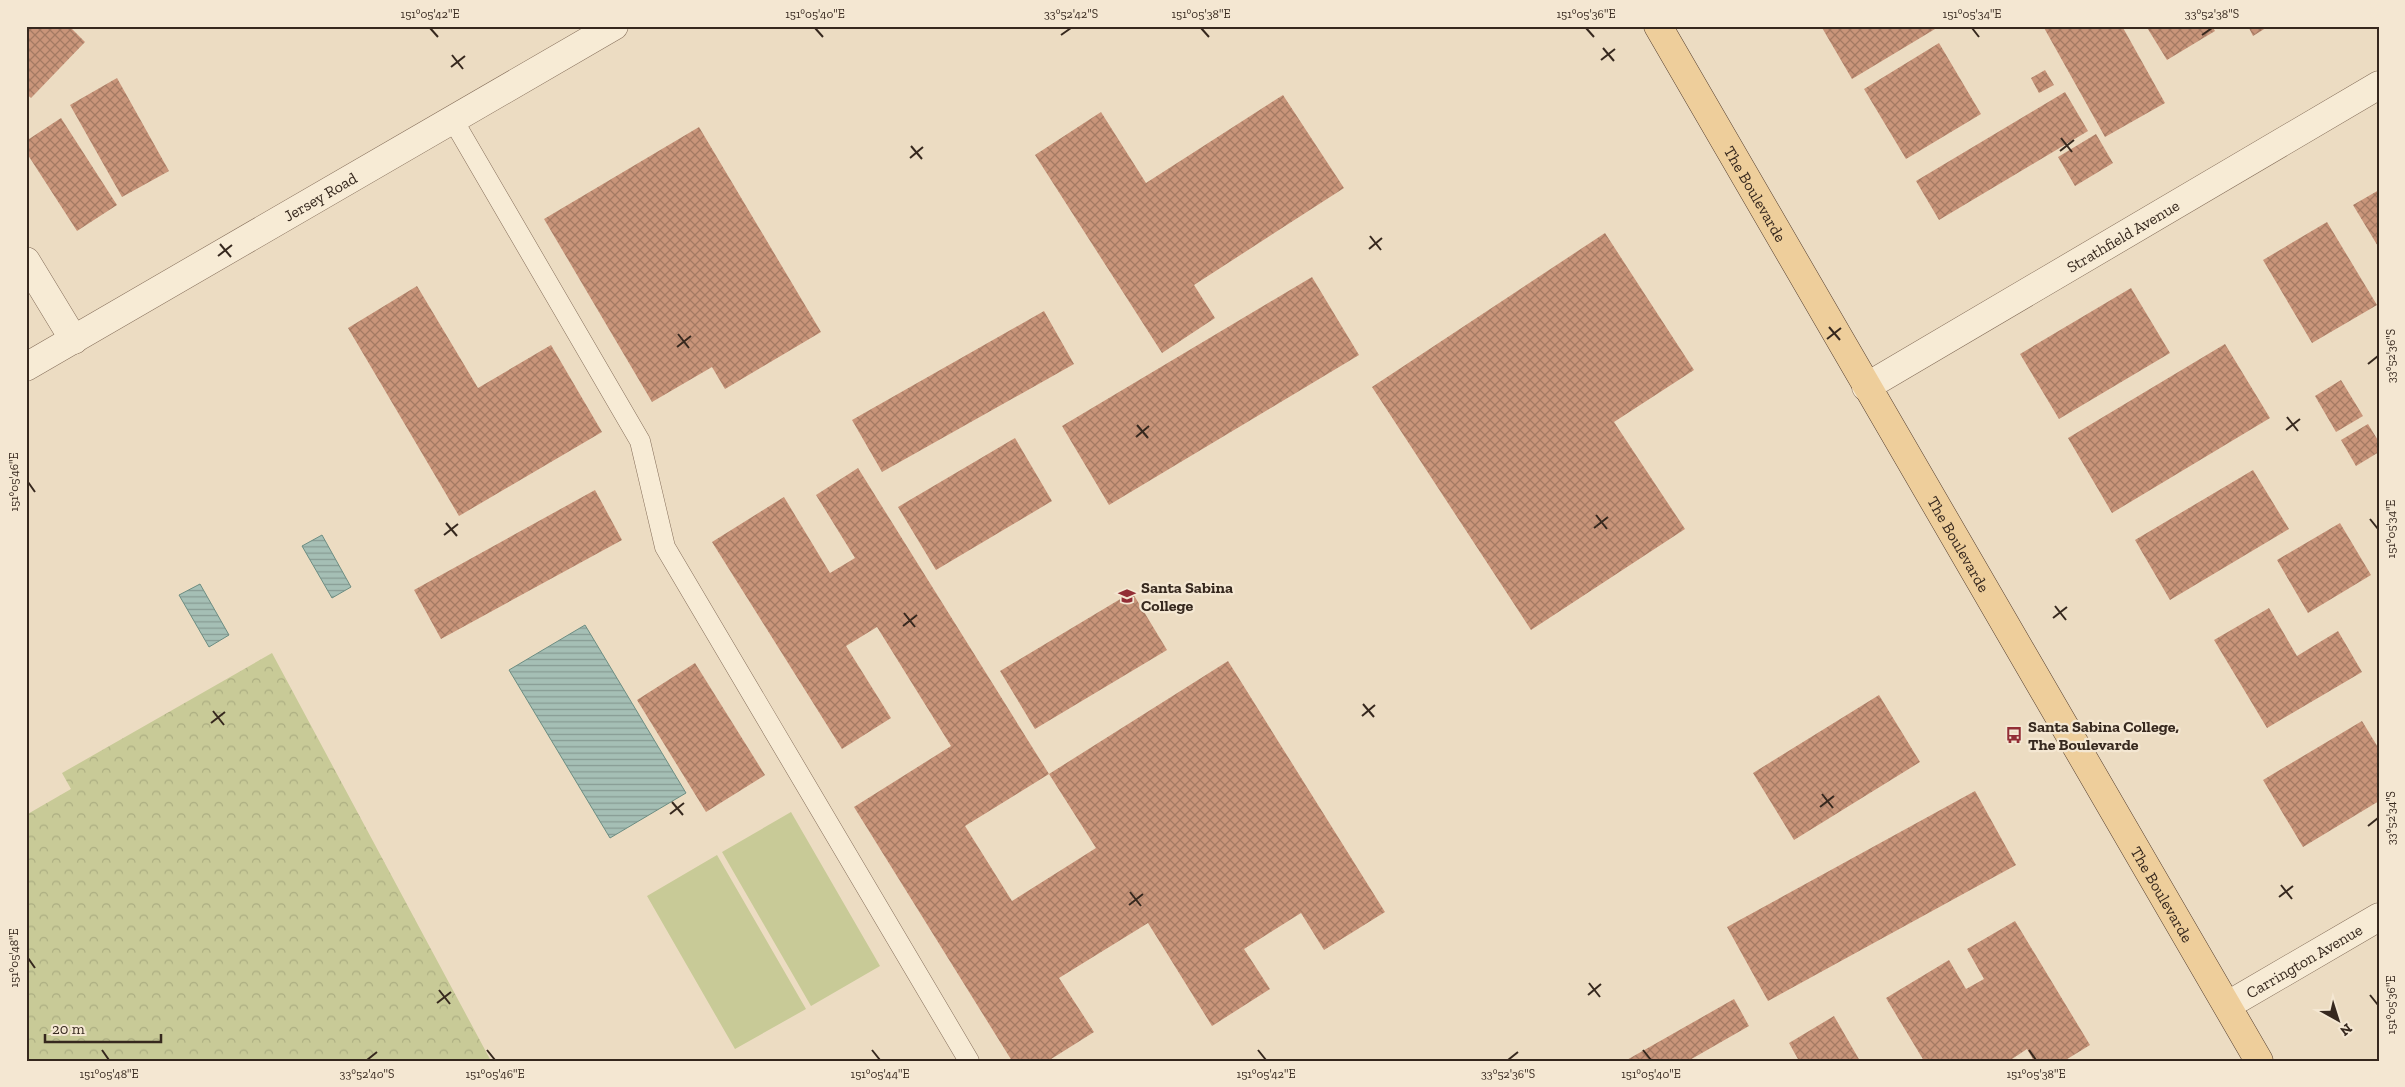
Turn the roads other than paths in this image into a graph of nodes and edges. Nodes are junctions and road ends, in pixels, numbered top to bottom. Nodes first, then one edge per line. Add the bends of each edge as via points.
1 (614, 26) edge
2 (1658, 26) edge
3 (2379, 85) edge
4 (453, 120) junction
5 (26, 261) edge
6 (74, 340) junction
7 (26, 367) edge
8 (1866, 387) junction
9 (2379, 917) edge
10 (2228, 1005) junction
11 (969, 1061) edge
12 (2259, 1061) edge

1 - 4 street, Jersey Road
2 - 8 main road, The Boulevarde
3 - 8 street, Strathfield Avenue
4 - 6 street, Jersey Road
4 - 11 lane via 640,441 665,547
5 - 6 street
6 - 7 street, Jersey Road
8 - 10 main road, The Boulevarde
9 - 10 street, Carrington Avenue
10 - 12 main road, The Boulevarde

